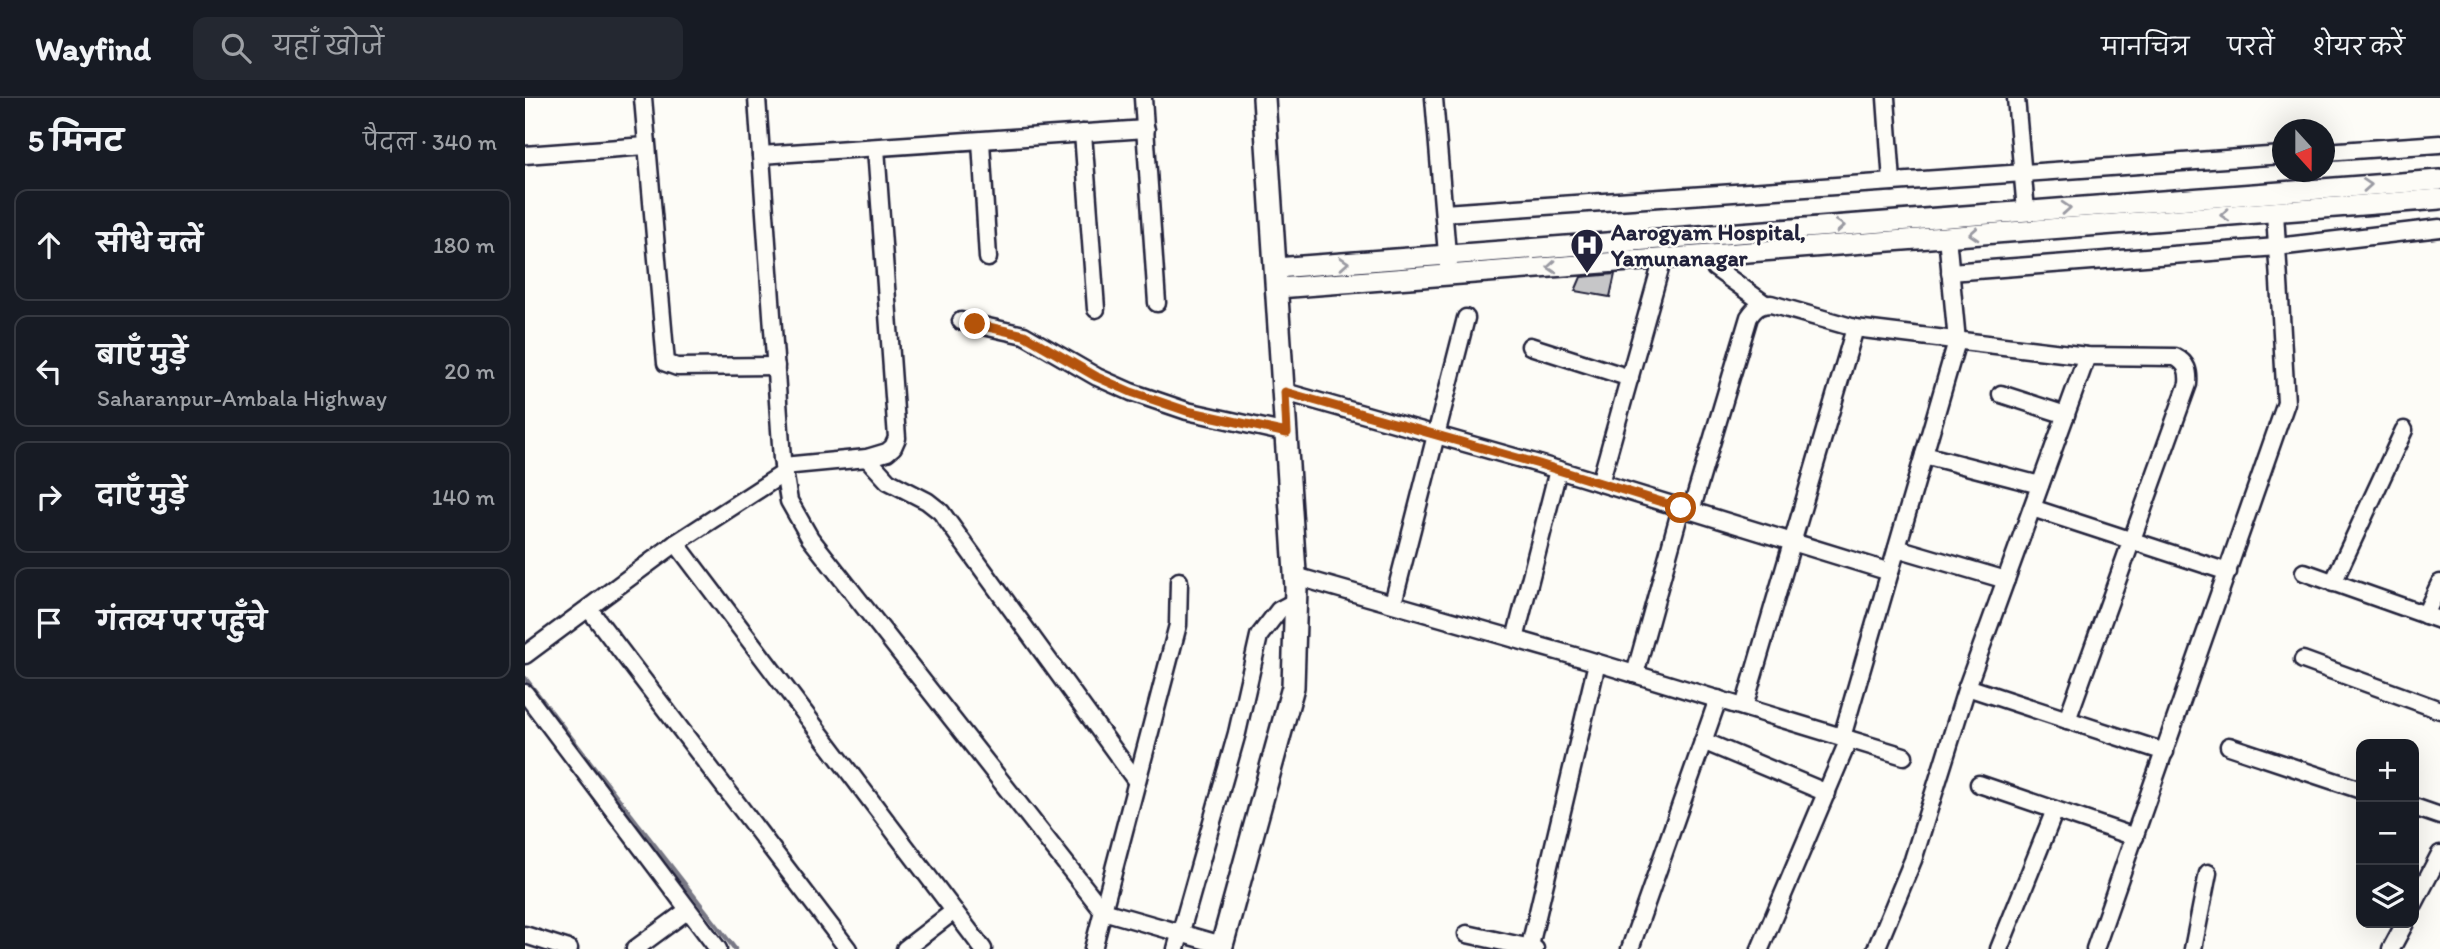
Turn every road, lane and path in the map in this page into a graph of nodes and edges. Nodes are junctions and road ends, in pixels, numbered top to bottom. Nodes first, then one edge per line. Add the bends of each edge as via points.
1 (643, 98) edge
2 (757, 98) edge
3 (1143, 98) edge
4 (1264, 98) edge
5 (1434, 98) edge
6 (1886, 98) edge
7 (2016, 98) edge
8 (1146, 129) junction
9 (1083, 134) junction
10 (981, 141) junction
11 (2440, 144) edge
12 (646, 146) junction
13 (876, 148) junction
14 (2335, 151) edge
15 (525, 155) edge
16 (761, 155) junction
17 (2272, 156) edge
18 (2023, 173) junction
19 (2440, 180) edge
20 (1892, 182) junction
21 (2440, 200) edge
22 (2026, 211) junction
23 (2275, 212) junction
24 (1444, 213) junction
25 (2440, 228) edge
26 (1947, 236) junction
27 (2277, 247) junction
28 (1707, 255) junction
29 (988, 258) dead end
30 (1663, 258) junction
31 (1448, 265) junction
32 (1950, 272) junction
33 (1277, 278) junction
34 (1157, 303) dead end
35 (1765, 304) junction
36 (1097, 309) dead end
37 (1466, 318) dead end
38 (961, 321) dead end
39 (1855, 328) junction
40 (1957, 341) junction
41 (1530, 346) dead end
42 (2087, 356) junction
43 (776, 366) junction
44 (1630, 378) junction
45 (1285, 392) junction
46 (2001, 394) dead end
47 (2066, 415) junction
48 (2404, 430) dead end
49 (1287, 433) junction
50 (1437, 435) junction
51 (1924, 455) junction
52 (867, 458) junction
53 (784, 470) junction
54 (1558, 470) junction
55 (1600, 483) junction
56 (2041, 485) junction
57 (2032, 508) junction
58 (1686, 510) junction
59 (2132, 540) junction
60 (1794, 543) junction
61 (676, 544) junction
62 (1897, 548) junction
63 (1890, 572) junction
64 (2228, 572) junction
65 (2304, 572) dead end
66 (1295, 576) junction
67 (2006, 580) junction
68 (1179, 581) dead end
69 (2333, 583) junction
70 (2440, 583) edge
71 (1296, 601) junction
72 (1392, 603) junction
73 (589, 609) junction
74 (2432, 618) edge
75 (1515, 639) junction
76 (525, 655) edge
77 (2303, 660) dead end
78 (1597, 663) junction
79 (1635, 674) junction
80 (1967, 687) junction
81 (525, 693) edge
82 (1718, 699) junction
83 (1744, 707) junction
84 (2440, 710) edge
85 (2067, 720) junction
86 (1846, 738) junction
87 (1703, 741) junction
88 (2228, 746) dead end
89 (2165, 752) junction
90 (1905, 756) dead end
91 (1137, 782) junction
92 (1979, 784) dead end
93 (2356, 788) edge
94 (1827, 793) junction
95 (2419, 809) edge
96 (2055, 810) junction
97 (2440, 816) edge
98 (2135, 838) junction
99 (2440, 854) edge
100 (2208, 873) dead end
101 (2419, 894) edge
102 (688, 910) junction
103 (954, 911) junction
104 (1103, 911) junction
105 (2402, 928) edge
106 (1181, 932) junction
107 (1467, 934) dead end
108 (525, 935) edge
109 (1222, 947) edge
110 (1532, 948) edge
111 (569, 949) edge
112 (635, 949) edge
113 (718, 949) edge
114 (848, 949) edge
115 (905, 949) edge
116 (983, 949) edge
117 (1093, 949) edge
118 (1176, 949) edge
119 (1630, 949) edge
120 (1759, 949) edge
121 (1876, 949) edge
122 (1999, 949) edge
123 (2095, 949) edge
124 (2193, 949) edge
125 (2392, 949) edge

1 - 12 street
2 - 16 street
3 - 8 street
4 - 33 main road
5 - 24 street
6 - 20 street
7 - 18 street
8 - 9 street
8 - 34 street
9 - 10 street
9 - 36 street
10 - 13 street
10 - 29 street
11 - 14 street
12 - 15 street
12 - 43 street via 666,363 677,367
13 - 16 street
13 - 52 street via 897,438 887,452
16 - 43 street
17 - 18 street
18 - 20 street
18 - 22 street
22 -> 19 street
20 - 24 street
21 - 23 street
31 -> 22 street
23 -> 26 street
23 - 27 street
24 - 31 street
25 - 27 street
26 - 28 street
26 - 32 street
27 - 32 street
27 - 64 street via 2286,403
28 - 30 street
28 - 35 street via 1715,268
30 -> 31 street
30 - 44 street
31 - 33 street
32 - 40 street
33 - 45 main road
35 - 39 street
35 - 58 street via 1749,317
37 - 50 street
38 - 49 street via 1024,335 1131,392 1187,411
39 - 40 street
39 - 60 street
40 - 42 street
40 - 51 street
41 - 44 street
42 - 47 street
42 - 59 street via 2175,357 2187,367 2188,384
43 - 53 street
44 - 55 street
45 - 49 main road
45 - 50 street
46 - 47 street
47 - 56 street
48 - 69 street
49 - 66 main road
50 - 54 street
50 - 72 street
51 - 56 street
51 - 62 street
52 - 53 street
52 - 91 street via 888,481 941,512
53 - 61 street
53 - 104 street via 789,501 810,538
54 - 55 street
54 - 75 street
55 - 58 street
56 - 57 street
57 - 59 street
57 - 67 street
58 - 60 street
58 - 79 street
59 - 64 street
59 - 85 street
60 - 63 street
60 - 83 street
61 - 73 street
61 - 103 street
62 - 63 street
62 - 67 street
63 - 86 street
64 - 89 street
65 - 69 street
66 - 71 main road
66 - 72 street
67 - 80 street
68 - 91 street via 1178,625
69 - 74 street
70 - 74 street
71 - 106 street via 1279,610 1259,636
71 - 109 main road via 1293,687
72 - 75 street
73 - 76 street
73 - 114 street
75 - 78 street
77 - 84 street
78 - 79 street
78 - 110 street
79 - 82 street
80 - 85 street
80 - 121 street via 1913,859
81 - 102 street
82 - 83 street
82 - 87 street
83 - 86 street
85 - 89 street
86 - 90 street
86 - 94 street
87 - 94 street
87 - 119 street
88 - 93 street
89 - 98 street
91 - 104 street
92 - 96 street
94 - 120 street
95 - 97 street
96 - 98 street
96 - 122 street
98 - 123 street
99 - 101 street
100 - 124 street
102 - 112 street
102 - 113 street
103 - 115 street
103 - 116 street
104 - 106 street
104 - 117 street
105 - 125 street
106 - 109 street
106 - 118 street
107 - 110 street
108 - 111 street

